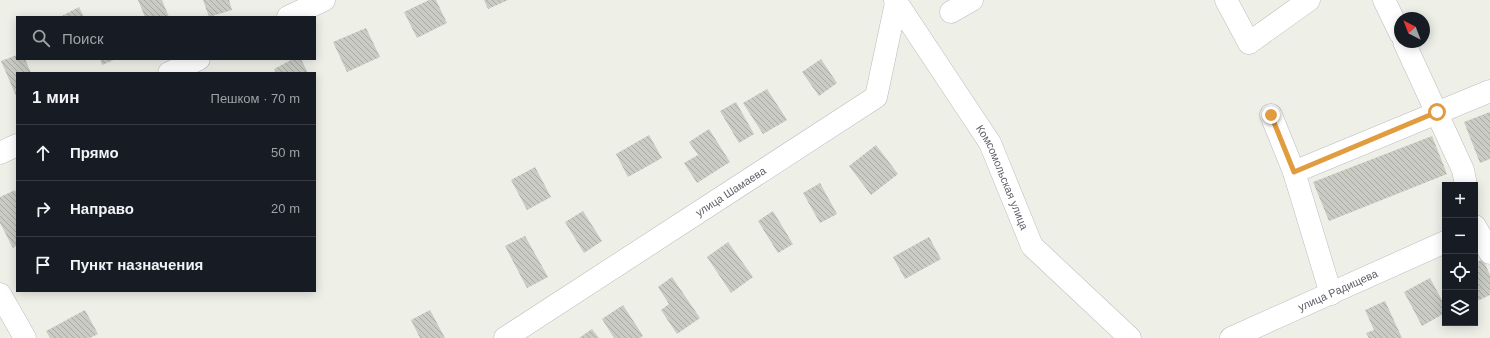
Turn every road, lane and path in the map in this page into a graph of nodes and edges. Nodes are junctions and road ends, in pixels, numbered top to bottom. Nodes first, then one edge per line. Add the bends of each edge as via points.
1 (324, 0) edge
2 (972, 0) edge
3 (1226, 0) edge
4 (1309, 0) edge
5 (1384, 0) edge
6 (895, 1) edge
7 (951, 12) dead end
8 (290, 16) edge
9 (1394, 21) edge
10 (1407, 48) edge
11 (197, 60) edge
12 (171, 72) edge
13 (1490, 91) edge
14 (1437, 112) junction
15 (1271, 115) dead end
16 (16, 145) edge
17 (0, 153) edge
18 (1294, 172) junction
19 (1465, 182) edge
20 (1490, 223) edge
21 (1478, 227) edge
22 (1478, 233) edge
23 (1442, 243) edge
24 (1490, 253) edge
25 (0, 294) edge
26 (1331, 294) junction
27 (25, 338) edge
28 (505, 338) edge
29 (1130, 338) edge
30 (1231, 338) edge

1 - 8 street
2 - 7 street
3 - 4 street via 1249,43
5 - 9 street
6 - 28 street, улица Шамаева via 876,97
6 - 29 street, Комсомольская улица via 990,143 1032,246
10 - 14 street
11 - 12 street
13 - 14 street
14 - 18 street
14 - 19 street via 1463,170
15 - 18 street
16 - 17 street
18 - 26 street
20 - 21 street
22 - 24 street
23 - 26 street, улица Радищева
25 - 27 street
26 - 30 street, улица Радищева

